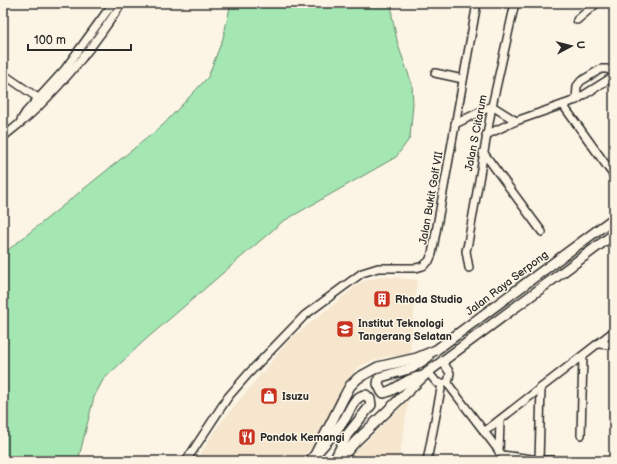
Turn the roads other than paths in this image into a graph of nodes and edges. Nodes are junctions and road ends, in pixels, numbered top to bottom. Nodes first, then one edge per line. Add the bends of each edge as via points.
1 (113, 3) edge
2 (122, 3) edge
3 (478, 3) edge
4 (515, 3) edge
5 (597, 3) edge
6 (577, 20) dead end
7 (614, 72) edge
8 (435, 73) dead end
9 (3, 74) edge
10 (614, 76) edge
11 (463, 79) junction
12 (38, 98) junction
13 (576, 100) junction
14 (563, 105) junction
15 (492, 106) junction
16 (516, 121) junction
17 (19, 123) junction
18 (455, 124) junction
19 (486, 135) junction
20 (3, 137) edge
21 (483, 152) junction
22 (614, 176) edge
23 (614, 218) edge
24 (542, 232) dead end
25 (614, 234) edge
26 (469, 268) dead end
27 (614, 331) edge
28 (598, 344) junction
29 (614, 345) edge
30 (436, 350) junction
31 (583, 356) junction
32 (442, 361) junction
33 (426, 374) junction
34 (447, 381) junction
35 (541, 388) junction
36 (500, 420) junction
37 (484, 432) junction
38 (581, 435) dead end
39 (501, 456) edge
40 (313, 458) edge
41 (539, 460) edge
42 (186, 461) edge
43 (334, 461) edge
44 (338, 461) edge
45 (427, 461) edge
46 (583, 461) edge

1 - 12 street via 65,69
2 - 17 street via 67,76
3 - 11 street, Jalan Bukit Golf VII
4 - 15 street, Jalan S Citarum
5 - 6 street
7 - 13 street via 601,69 581,81 577,86
8 - 11 street
9 - 12 street
10 - 13 street
11 - 18 street, Jalan Bukit Golf VII
12 - 17 street
13 - 14 street
14 - 16 street
14 - 22 street
15 - 16 street
15 - 18 street
15 - 19 street, Jalan S Citarum
16 - 19 street
17 - 20 street
18 - 42 street, Jalan Bukit Golf VII via 432,254 428,261 416,268 378,268 362,273 305,315 228,397
19 - 21 street, Jalan S Citarum
21 - 24 street
21 - 26 street, Jalan S Citarum via 468,243
23 - 30 main road, Jalan Raya Serpong
25 - 32 main road
27 - 28 street
28 - 29 street
28 - 31 street
30 - 33 main road via 412,368 381,377 378,384 384,393 411,378
30 - 40 main road, Jalan Raya Serpong via 417,358 378,367 358,378 350,386
31 - 35 street
31 - 38 street
32 - 33 main road
32 - 34 street via 450,373
33 - 34 street via 437,383
33 - 44 main road
34 - 37 street
34 - 45 street
35 - 36 street
35 - 41 street
36 - 37 street
36 - 39 street
37 - 39 street
39 - 41 street
40 - 43 main road via 338,430 358,398 366,395 370,405 347,435
41 - 46 street

